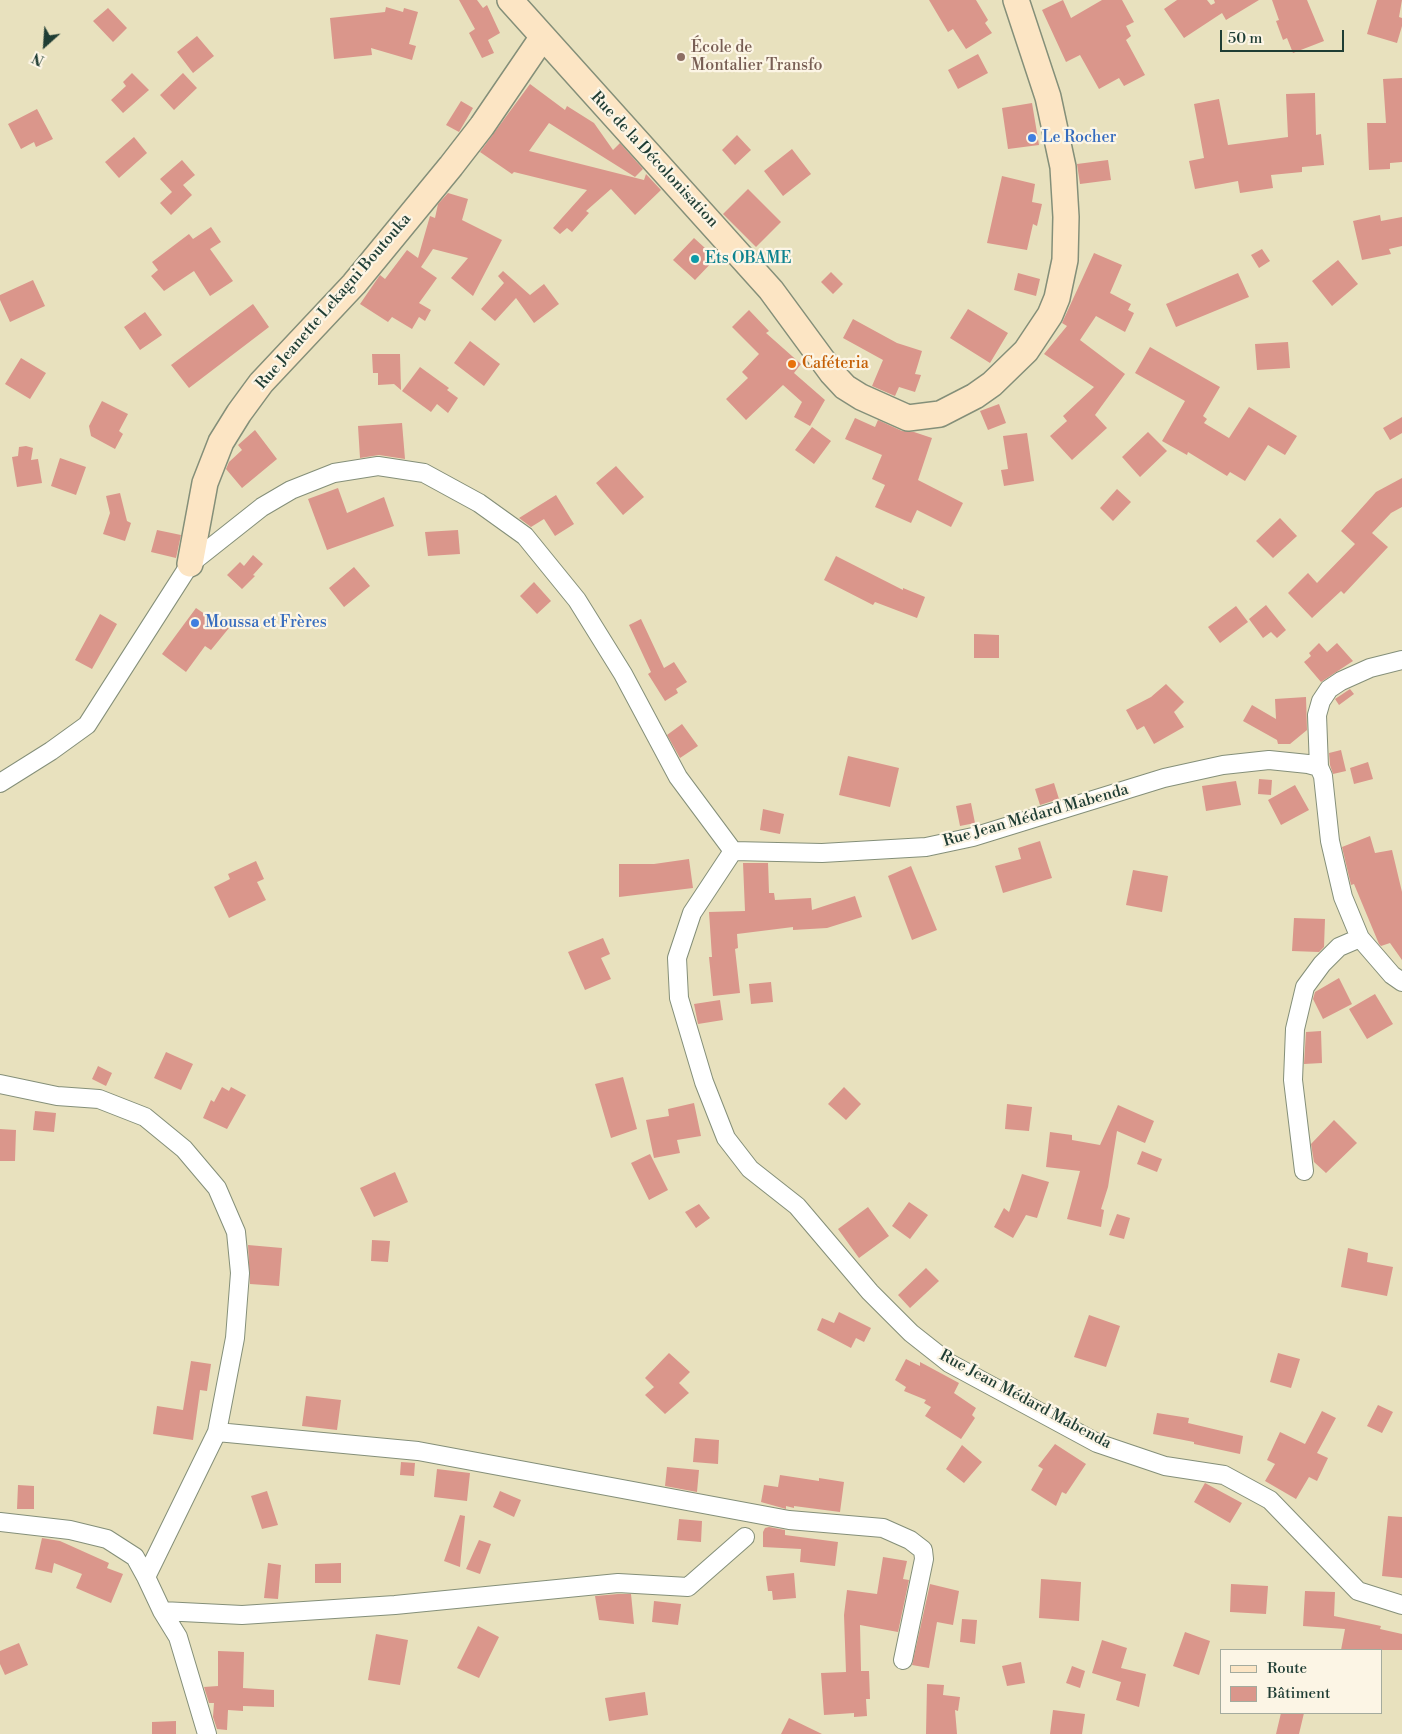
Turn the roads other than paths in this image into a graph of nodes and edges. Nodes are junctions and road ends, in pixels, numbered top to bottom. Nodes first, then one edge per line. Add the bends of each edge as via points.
1 (510, 0) edge
2 (1016, 0) edge
3 (542, 38) junction
4 (190, 564) junction
5 (1402, 660) edge
6 (1319, 767) junction
7 (0, 783) edge
8 (733, 851) junction
9 (1360, 938) junction
10 (1402, 982) edge
11 (0, 1084) edge
12 (1304, 1171) dead end
13 (217, 1432) junction
14 (0, 1522) edge
15 (745, 1537) dead end
16 (146, 1577) junction
17 (1402, 1605) edge
18 (162, 1611) junction
19 (903, 1660) dead end
20 (207, 1734) edge

1 - 3 street, Rue de la Décolonisation
2 - 3 street, Rue de la Décolonisation via 1048,97 1062,167 1066,217 1062,278 1050,314 1026,351 1008,370 963,403 925,418 908,418 893,413 846,387 771,290
3 - 4 street, Rue Jeanette Lekagni Boutouka via 482,126 439,180 354,284 261,383 239,412 221,442 205,483
4 - 7 street via 87,725
4 - 8 street via 262,508 291,490 334,472 378,466 424,474 478,503 525,536 577,600 678,777
5 - 6 street via 1370,668 1329,689 1320,701 1317,715
6 - 8 street, Rue Jean Médard Mabenda via 1269,760 1223,765 1164,778 973,837 926,847 822,853
6 - 9 street via 1323,776 1330,841 1343,897
8 - 17 street, Rue Jean Médard Mabenda via 692,913 678,958 679,998 704,1082 726,1138 750,1169 797,1206 870,1292 911,1333 949,1363 1096,1443 1165,1466 1224,1475 1270,1500 1358,1591
9 - 10 street
9 - 12 street via 1339,948 1305,987 1295,1030 1293,1080
11 - 13 street via 57,1096 99,1100 145,1118 184,1149 217,1188 236,1232 240,1273 233,1346
13 - 16 street
13 - 19 street via 418,1451 789,1520 883,1528 923,1550 924,1559
14 - 16 street via 70,1530 107,1539 135,1557
15 - 18 street via 688,1587 618,1583 395,1605 242,1615
16 - 18 street
18 - 20 street via 178,1637

